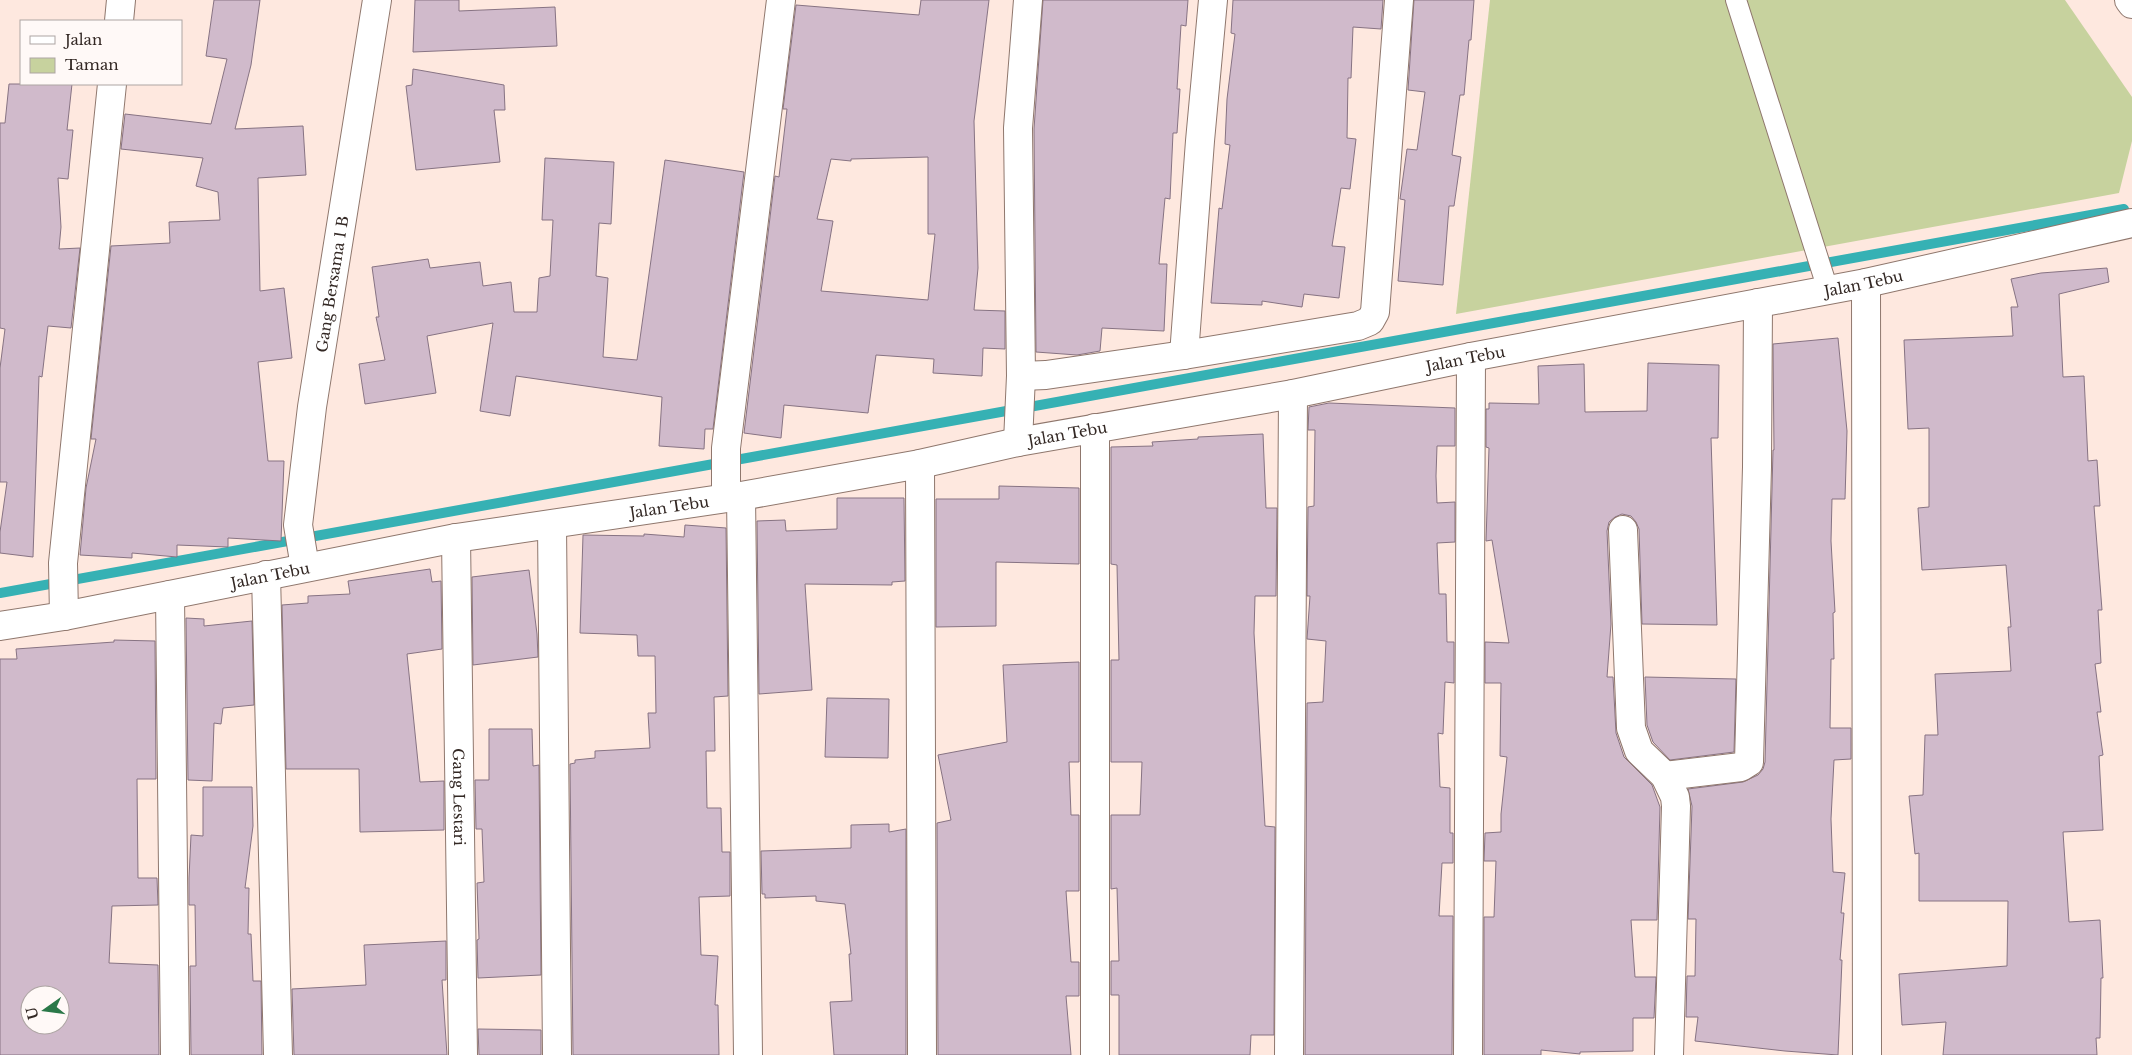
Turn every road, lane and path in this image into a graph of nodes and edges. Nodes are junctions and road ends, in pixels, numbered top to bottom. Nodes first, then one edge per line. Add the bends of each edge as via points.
1 (121, 0) edge
2 (377, 0) edge
3 (781, 0) edge
4 (1028, 0) edge
5 (1213, 0) edge
6 (1399, 0) edge
7 (1736, 0) edge
8 (2129, 0) edge
9 (2132, 4) edge
10 (119, 20) edge
11 (112, 85) edge
12 (2132, 223) edge
13 (1866, 283) junction
14 (1827, 288) junction
15 (1758, 303) junction
16 (1184, 355) junction
17 (1472, 357) junction
18 (1020, 380) junction
19 (1293, 394) junction
20 (1095, 428) junction
21 (1019, 435) junction
22 (920, 464) junction
23 (731, 494) junction
24 (552, 525) junction
25 (1623, 530) dead end
26 (456, 538) junction
27 (303, 560) junction
28 (266, 576) junction
29 (170, 595) junction
30 (63, 608) junction
31 (0, 626) edge
32 (1665, 776) junction
33 (175, 1055) edge
34 (278, 1055) edge
35 (463, 1055) edge
36 (557, 1055) edge
37 (748, 1055) edge
38 (922, 1055) edge
39 (1095, 1055) edge
40 (1290, 1055) edge
41 (1468, 1055) edge
42 (1669, 1055) edge
43 (1867, 1055) edge

1 - 10 street
2 - 27 street, Gang Bersama 1 B via 312,408 298,525
3 - 23 street via 726,448
4 - 18 street via 1018,128
5 - 16 street
6 - 16 street via 1375,312 1370,321 1358,326
7 - 14 lane
8 - 9 street
11 - 30 street via 63,563
12 - 13 street, Jalan Tebu
13 - 14 street, Jalan Tebu
13 - 43 street
14 - 15 street, Jalan Tebu
15 - 17 street, Jalan Tebu
15 - 32 street via 1749,762 1741,767
16 - 18 street
17 - 19 street, Jalan Tebu
17 - 41 street
18 - 21 street
19 - 20 street, Jalan Tebu
19 - 40 street
20 - 21 street, Jalan Tebu
20 - 39 street
21 - 22 street, Jalan Tebu
22 - 23 street, Jalan Tebu
22 - 38 street
23 - 24 street, Jalan Tebu
23 - 37 street
24 - 26 street, Jalan Tebu
24 - 36 street
25 - 32 street via 1631,728 1639,750
26 - 27 street, Jalan Tebu
26 - 35 street, Gang Lestari
27 - 28 street, Jalan Tebu
28 - 29 street, Jalan Tebu
28 - 34 street
29 - 30 street, Jalan Tebu
29 - 33 street
30 - 31 street, Jalan Tebu
32 - 42 street via 1676,806

